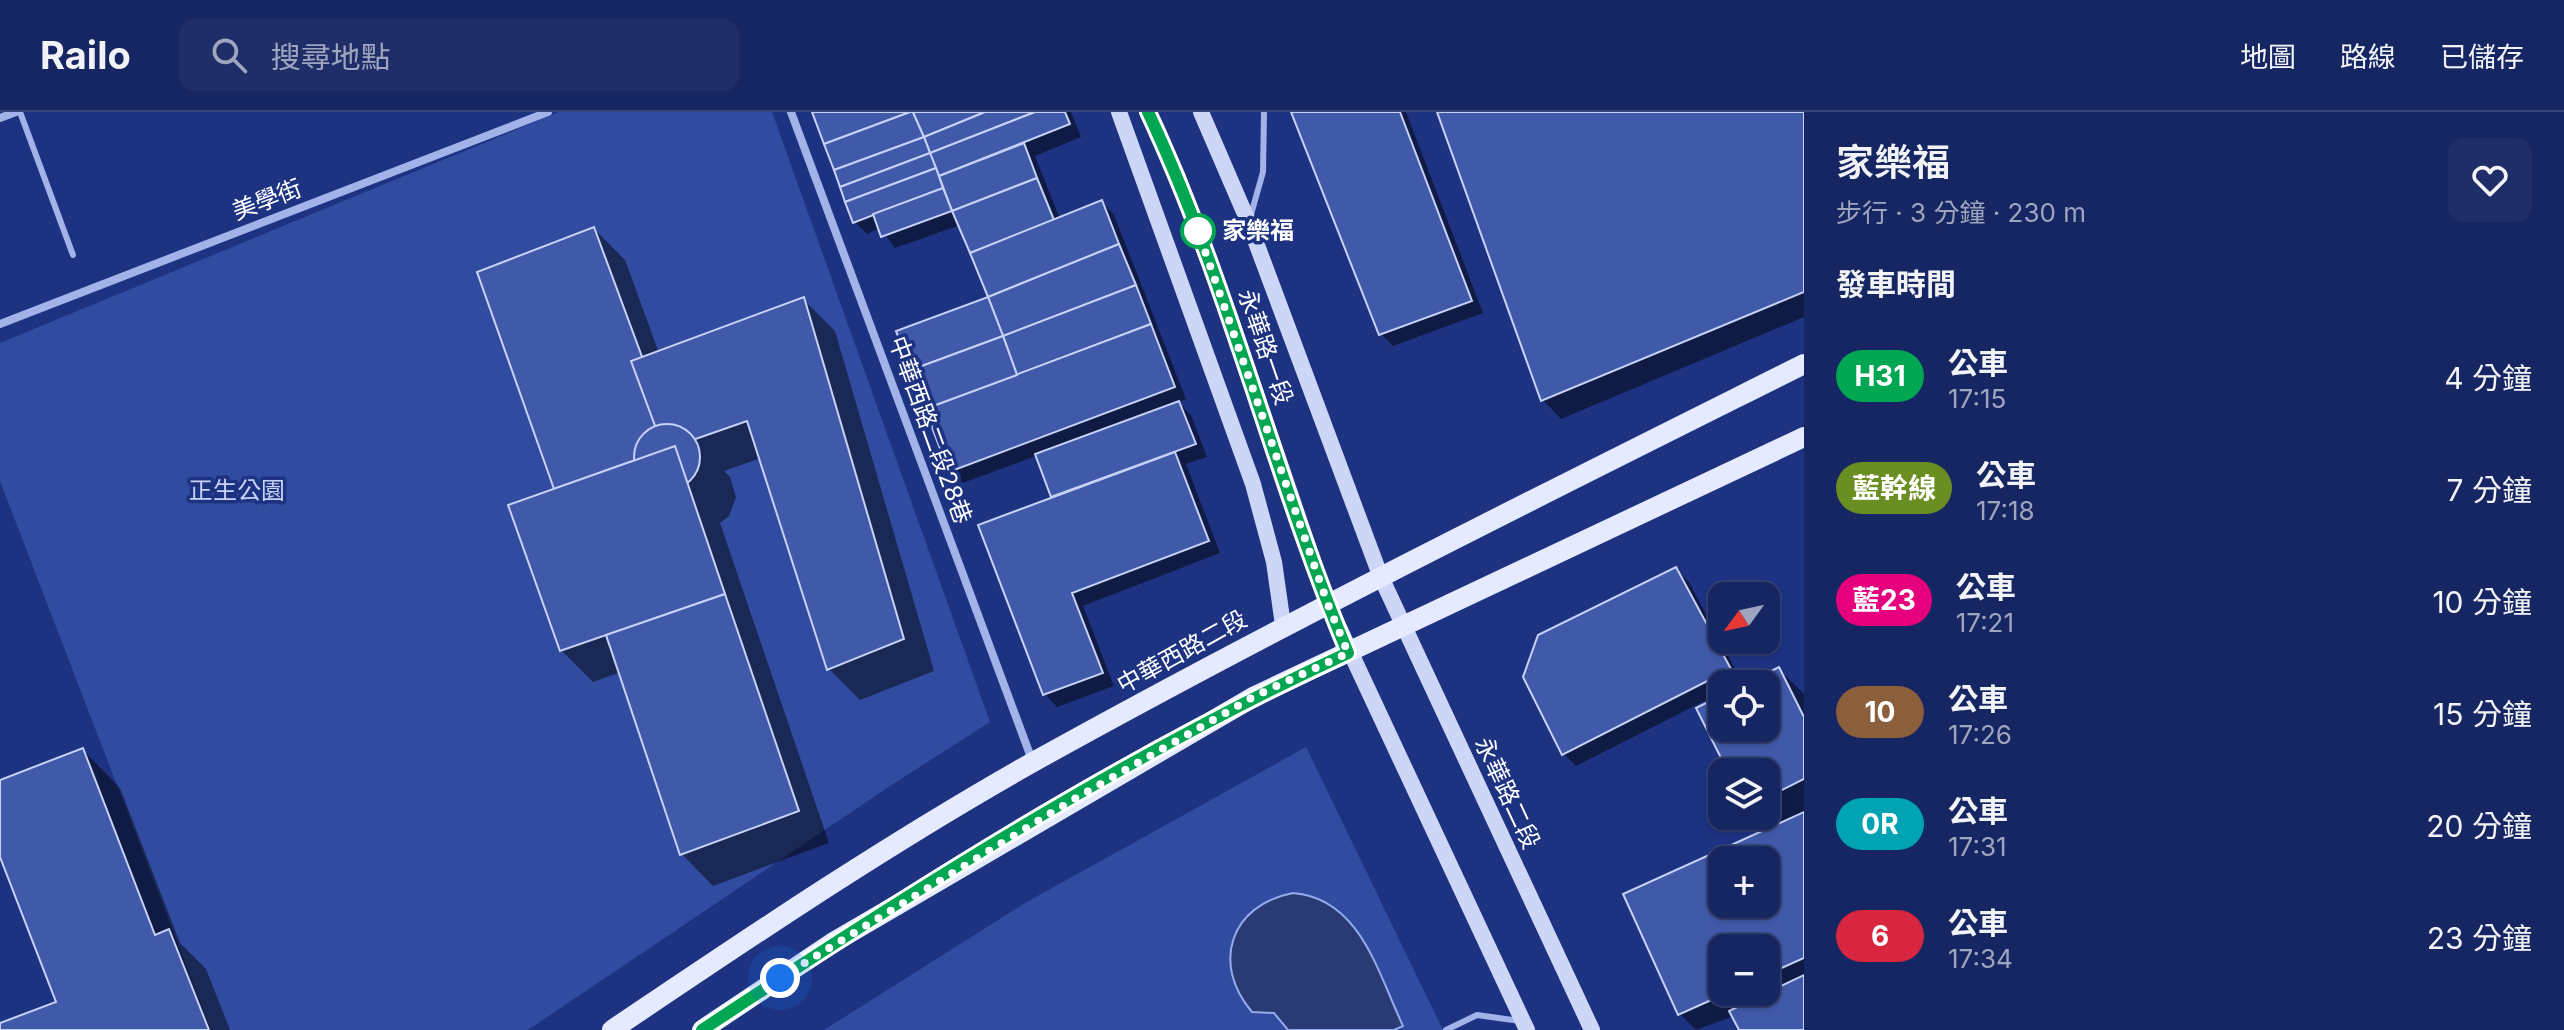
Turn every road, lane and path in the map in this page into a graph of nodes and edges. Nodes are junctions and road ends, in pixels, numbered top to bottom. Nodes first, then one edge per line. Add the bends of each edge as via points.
1 (18, 112) edge
2 (548, 112) edge
3 (791, 112) edge
4 (1119, 112) edge
5 (1148, 112) edge
6 (1201, 112) edge
7 (1264, 112) edge
8 (0, 118) edge
9 (1248, 221) junction
10 (73, 255) dead end
11 (0, 324) edge
12 (1804, 364) edge
13 (1804, 437) edge
14 (1380, 575) junction
15 (1327, 602) junction
16 (1283, 625) junction
17 (1402, 628) junction
18 (1348, 653) junction
19 (1033, 762) junction
20 (1525, 1026) edge
21 (612, 1030) edge
22 (702, 1030) edge
23 (1446, 1030) edge
24 (1592, 1030) edge

1 - 8 street
1 - 10 lane
2 - 11 street, 美學街
3 - 19 street, 中華西路二段28巷
4 - 16 street via 1253,484 1274,562
5 - 15 street, 永華路一段 via 1231,320
6 - 9 street, 永華路一段
7 - 9 lane via 1263,172
9 - 14 street, 永華路一段
12 - 14 main road, 中華西路二段
13 - 17 main road
14 - 15 main road, 中華西路二段
14 - 17 street, 永華路二段
15 - 16 main road, 中華西路二段
15 - 18 street
16 - 19 main road, 中華西路二段
17 - 18 main road
17 - 24 street, 永華路二段
18 - 20 street
18 - 22 main road via 1255,696 1045,816 832,943
19 - 21 main road, 中華西路二段 via 816,894
20 - 23 lane via 1477,1015

